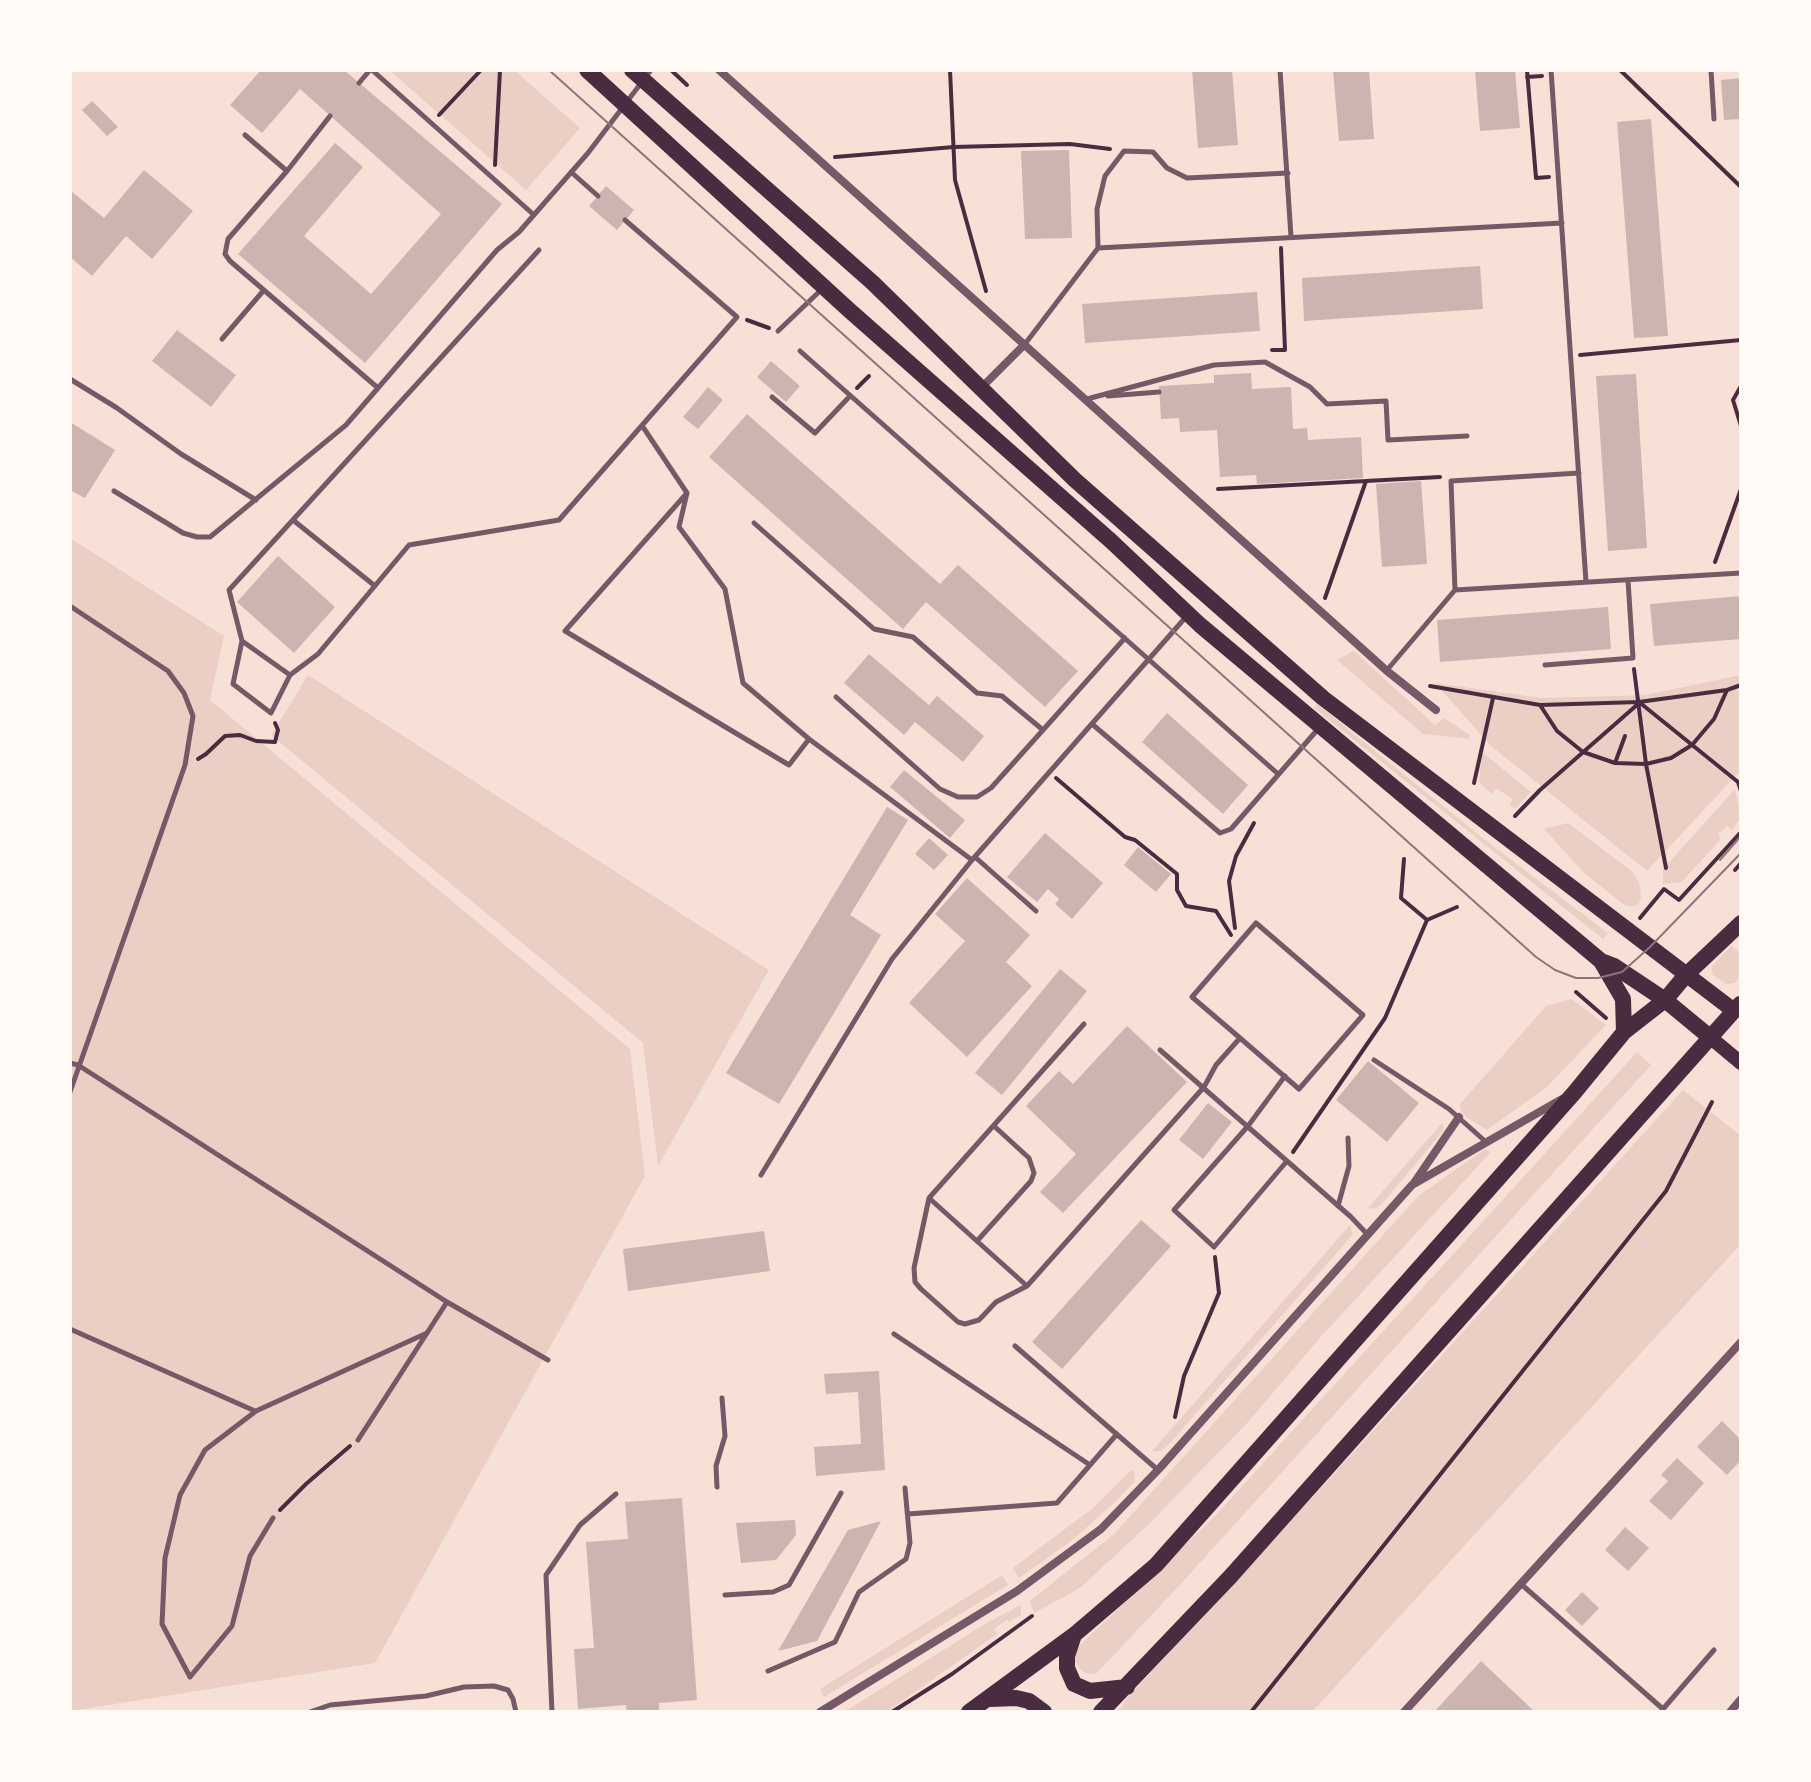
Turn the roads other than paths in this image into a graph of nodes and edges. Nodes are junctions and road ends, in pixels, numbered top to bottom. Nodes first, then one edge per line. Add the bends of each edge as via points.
1 (371, 70) edge
2 (587, 70) edge
3 (719, 70) edge
4 (1280, 70) edge
5 (1551, 70) edge
6 (1711, 70) edge
7 (642, 73) edge
8 (359, 83) dead end
9 (626, 103) junction
10 (330, 116) dead end
11 (1714, 119) dead end
12 (245, 135) dead end
13 (287, 171) junction
14 (571, 172) junction
15 (1288, 173) junction
16 (598, 196) dead end
17 (534, 215) junction
18 (625, 220) dead end
19 (1562, 223) junction
20 (1291, 237) junction
21 (1098, 248) junction
22 (539, 250) dead end
23 (824, 287) junction
24 (264, 290) junction
25 (778, 331) road end
26 (222, 339) dead end
27 (1025, 344) junction
28 (800, 351) dead end
29 (70, 379) edge
30 (378, 388) junction
31 (979, 389) junction
32 (1159, 392) dead end
33 (850, 396) junction
34 (772, 397) dead end
35 (1091, 398) junction
36 (643, 426) junction
37 (1467, 436) dead end
38 (1579, 473) junction
39 (114, 491) dead end
40 (687, 493) junction
41 (256, 500) junction
42 (293, 520) junction
43 (754, 523) dead end
44 (1741, 573) edge
45 (1628, 580) junction
46 (1586, 582) junction
47 (375, 586) junction
48 (1455, 590) junction
49 (1211, 600) junction
50 (70, 606) edge
51 (1189, 614) junction
52 (1125, 638) junction
53 (242, 641) junction
54 (1149, 659) junction
55 (1545, 665) dead end
56 (1387, 671) junction
57 (290, 675) junction
58 (836, 697) dead end
59 (1436, 710) dead end
60 (1092, 724) junction
61 (1321, 725) junction
62 (1043, 730) junction
63 (809, 739) junction
64 (1277, 773) junction
65 (974, 858) junction
66 (1036, 911) dead end
67 (1741, 923) edge
68 (1601, 961) junction
69 (1686, 975) junction
70 (1665, 1000) junction
71 (1738, 1010) edge
72 (1084, 1024) dead end
73 (1624, 1032) junction
74 (1240, 1038) junction
75 (1711, 1038) junction
76 (1160, 1050) dead end
77 (1374, 1060) dead end
78 (70, 1063) edge
79 (1741, 1063) edge
80 (78, 1065) junction
81 (1285, 1076) junction
82 (1204, 1087) junction
83 (70, 1092) edge
84 (1574, 1093) junction
85 (1459, 1117) junction
86 (994, 1126) junction
87 (1248, 1126) junction
88 (1348, 1138) dead end
89 (1487, 1142) junction
90 (1287, 1161) junction
91 (761, 1175) dead end
92 (1412, 1185) junction
93 (929, 1198) junction
94 (1338, 1206) junction
95 (1369, 1236) junction
96 (977, 1241) junction
97 (1027, 1286) junction
98 (447, 1302) junction
99 (70, 1329) edge
100 (427, 1333) junction
101 (894, 1334) dead end
102 (1741, 1342) edge
103 (1015, 1346) dead end
104 (548, 1360) dead end
105 (722, 1398) dead end
106 (256, 1411) junction
107 (1117, 1434) junction
108 (358, 1440) road end
109 (1090, 1465) junction
110 (1158, 1470) junction
111 (717, 1487) dead end
112 (905, 1488) dead end
113 (841, 1493) dead end
114 (616, 1494) dead end
115 (908, 1514) junction
116 (273, 1518) road end
117 (1521, 1583) junction
118 (725, 1595) dead end
119 (1074, 1635) junction
120 (1714, 1650) dead end
121 (768, 1671) dead end
122 (1127, 1687) junction
123 (989, 1699) junction
124 (1741, 1699) edge
125 (310, 1712) edge
126 (516, 1712) edge
127 (552, 1712) edge
128 (820, 1712) edge
129 (969, 1712) edge
130 (1044, 1712) edge
131 (1101, 1712) edge
132 (1404, 1712) edge
133 (1730, 1712) edge

1 - 8 lane
1 - 17 lane
2 - 9 main road
3 - 27 street
4 - 15 lane
5 - 19 lane
6 - 11 lane
7 - 9 lane
7 - 31 main road via 873,283
9 - 14 lane
9 - 23 main road
10 - 13 lane
12 - 13 lane
13 - 24 lane via 225,246 230,261
14 - 16 lane
14 - 17 lane
15 - 20 lane
15 - 21 lane via 1187,178 1167,168 1153,152 1124,151 1105,176 1097,209
17 - 30 lane via 497,250
18 - 36 lane via 737,317
19 - 20 lane
19 - 38 lane
20 - 21 lane
21 - 27 lane
22 - 42 lane
23 - 25 lane
23 - 51 main road
24 - 26 lane
24 - 30 lane
27 - 31 street
27 - 35 street
28 - 33 lane
29 - 41 lane
30 - 41 lane via 346,425
31 - 49 main road
32 - 35 lane
33 - 34 lane via 815,433
33 - 52 lane
35 - 37 lane via 1214,365 1265,362 1310,387 1327,404 1386,401 1388,440
35 - 56 street
36 - 40 lane
36 - 47 lane via 559,520 409,545
38 - 46 lane
38 - 48 lane via 1451,481
39 - 41 lane via 197,537 210,537
40 - 63 lane via 679,527 725,589 743,683
40 - 63 lane via 565,631 789,765
42 - 47 lane
42 - 53 lane via 229,590
43 - 62 lane via 874,629 913,637 977,693 1002,696
44 - 45 lane
45 - 46 lane
45 - 55 lane via 1633,658
46 - 48 lane
47 - 57 lane via 318,654
48 - 56 lane
49 - 51 main road
49 - 69 main road via 1323,698
50 - 80 lane via 168,671 193,716 185,765
51 - 54 lane
51 - 61 main road
52 - 54 lane
52 - 62 lane
53 - 57 lane
53 - 57 lane via 233,684 271,713
54 - 60 lane
54 - 64 lane
56 - 59 street
58 - 62 lane via 940,789 958,797 977,797 991,788
60 - 64 lane via 1220,833 1231,829
60 - 65 lane
61 - 64 lane
61 - 68 main road
63 - 65 lane
65 - 66 lane
65 - 91 lane via 892,959
67 - 69 main road
68 - 70 main road
68 - 73 main road via 1623,999
69 - 70 main road
69 - 71 main road
70 - 73 main road
70 - 75 main road
71 - 75 main road
72 - 86 lane
73 - 84 main road
74 - 81 lane
74 - 81 lane via 1192,997 1256,923 1363,1015 1299,1089
74 - 82 lane
75 - 79 main road
75 - 122 main road
76 - 82 lane
77 - 85 lane
78 - 80 lane
80 - 83 lane
80 - 98 lane
81 - 87 lane
82 - 87 lane
82 - 97 lane
84 - 89 street
84 - 119 main road via 1156,1565
85 - 89 lane
85 - 92 street
86 - 93 lane
86 - 96 lane via 1029,1158 1034,1173
87 - 90 lane
87 - 90 lane via 1174,1210 1214,1247
88 - 94 lane via 1349,1166
89 - 92 street
90 - 94 lane
92 - 95 street
93 - 96 lane
93 - 97 lane via 913,1276 921,1289 958,1322 973,1324 996,1302
94 - 95 lane
95 - 110 street
96 - 97 lane
98 - 100 lane
98 - 104 lane
99 - 106 lane
100 - 106 lane
100 - 108 lane
101 - 109 lane
102 - 117 street
103 - 107 lane
105 - 111 lane via 725,1436 716,1466
106 - 116 lane via 205,1450 180,1495 165,1558 162,1624 190,1677 232,1626 250,1556
107 - 109 lane
107 - 110 lane
109 - 115 lane via 1057,1503
110 - 128 street via 1101,1529 1017,1591
112 - 115 lane
113 - 118 lane via 789,1585 773,1592
114 - 127 lane via 580,1525 546,1575
115 - 121 lane via 906,1559 859,1592 835,1642
117 - 120 lane via 1663,1709
117 - 132 street
119 - 122 main road via 1067,1656 1074,1684 1090,1691
119 - 123 main road
122 - 131 main road
123 - 129 main road
123 - 130 main road via 1029,1701
124 - 133 street
125 - 126 lane via 330,1705 494,1686 508,1690

